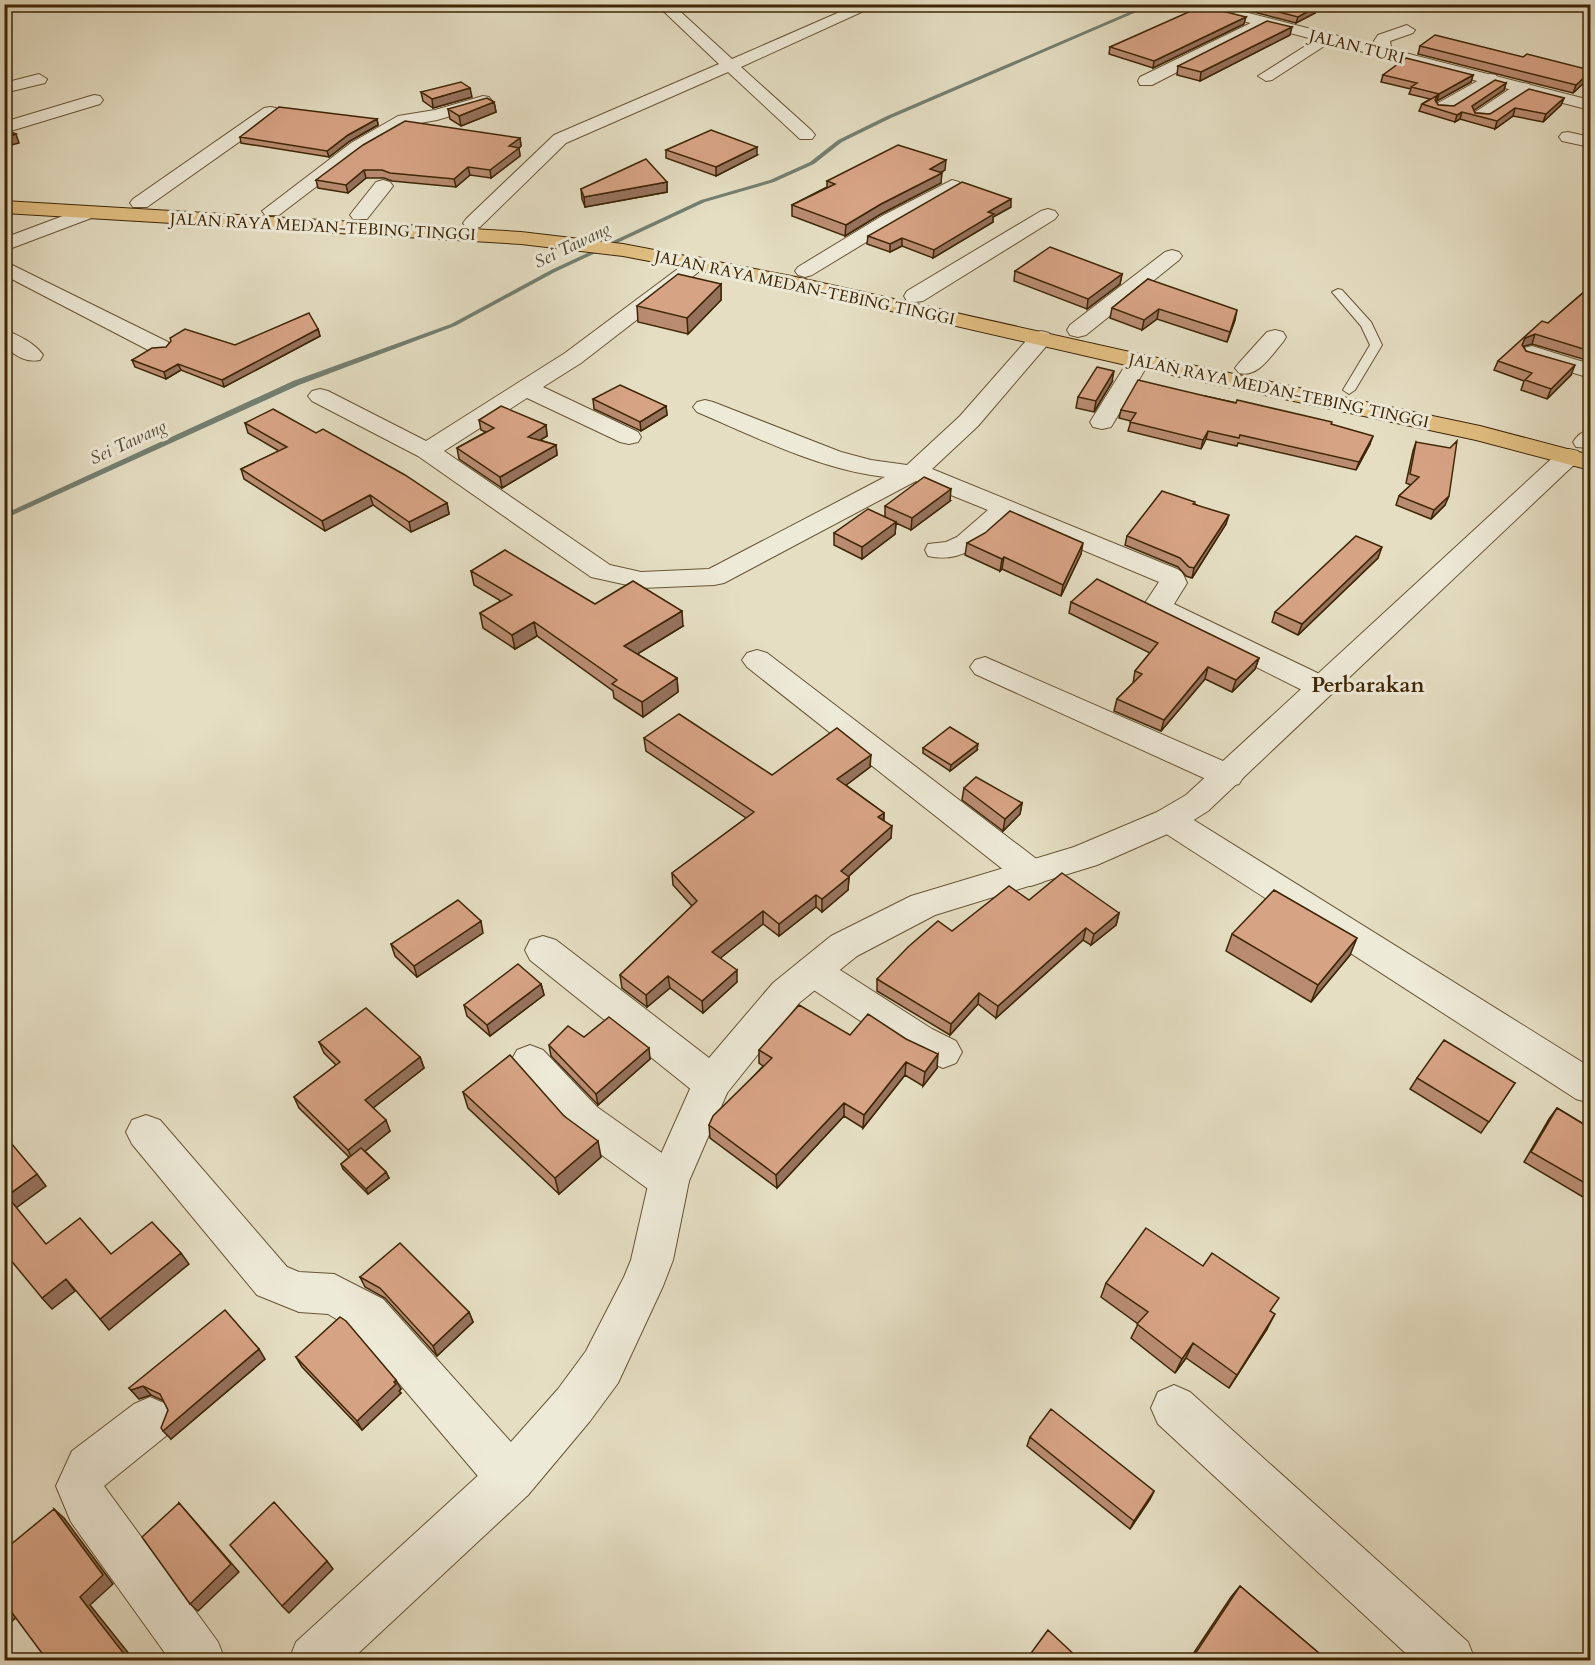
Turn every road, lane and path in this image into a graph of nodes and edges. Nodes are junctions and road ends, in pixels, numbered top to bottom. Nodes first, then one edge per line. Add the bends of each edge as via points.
1 (663, 4) edge
2 (872, 4) edge
3 (1193, 4) edge
4 (1220, 7) edge
5 (1267, 24) junction
6 (1407, 30) dead end
7 (1326, 38) junction
8 (1384, 53) junction
9 (730, 65) junction
10 (1266, 76) dead end
11 (39, 79) dead end
12 (1490, 80) junction
13 (1146, 81) dead end
14 (4, 87) edge
15 (1523, 88) junction
16 (94, 100) dead end
17 (483, 101) edge
18 (1590, 105) edge
19 (1444, 107) edge
20 (270, 112) edge
21 (1480, 116) edge
22 (4, 128) edge
23 (806, 135) dead end
24 (1568, 137) dead end
25 (1590, 142) edge
26 (383, 186) edge
27 (952, 186) edge
28 (4, 195) edge
29 (140, 203) junction
30 (4, 207) edge
31 (272, 211) junction
32 (87, 213) junction
33 (1048, 215) dead end
34 (360, 216) junction
35 (473, 223) junction
36 (582, 238) junction
37 (4, 245) edge
38 (627, 245) junction
39 (1172, 256) dead end
40 (698, 263) junction
41 (4, 267) edge
42 (805, 272) junction
43 (1338, 292) dead end
44 (915, 296) junction
45 (4, 337) edge
46 (1073, 337) junction
47 (1275, 337) dead end
48 (1041, 338) junction
49 (160, 347) edge
50 (1531, 353) edge
51 (32, 355) dead end
52 (1139, 361) junction
53 (1247, 368) junction
54 (1590, 371) edge
55 (527, 389) junction
56 (1349, 390) junction
57 (320, 396) dead end
58 (705, 407) dead end
59 (1102, 422) dead end
60 (628, 437) dead end
61 (1585, 448) edge
62 (427, 451) junction
63 (914, 472) junction
64 (1006, 507) junction
65 (938, 550) dead end
66 (757, 660) dead end
67 (985, 668) dead end
68 (1321, 687) junction
69 (1228, 776) junction
70 (1169, 820) junction
71 (1031, 873) junction
72 (543, 950) dead end
73 (813, 971) junction
74 (943, 1052) dead end
75 (530, 1061) dead end
76 (712, 1083) junction
77 (1590, 1087) edge
78 (146, 1132) dead end
79 (669, 1181) junction
80 (1174, 1408) dead end
81 (150, 1420) dead end
82 (511, 1478) junction
83 (200, 1660) edge
84 (314, 1660) edge
85 (1450, 1660) edge

1 - 9 street
2 - 9 street
3 - 4 street, JALAN TURI
4 - 5 street, JALAN TURI
5 - 7 street, JALAN TURI
5 - 13 street
6 - 8 street via 1384,38
7 - 8 street, JALAN TURI
7 - 10 street
8 - 12 street, JALAN TURI
9 - 23 street
9 - 35 street via 560,139
11 - 14 street
12 - 15 street, JALAN TURI
12 - 19 street
15 - 18 street, JALAN TURI
15 - 21 street
16 - 22 street
17 - 31 street via 404,120 347,154
20 - 29 street
24 - 25 street
26 - 34 street
27 - 42 street
28 - 29 highway, JALAN RAYA MEDAN-TEBING TINGGI
29 - 31 highway, JALAN RAYA MEDAN-TEBING TINGGI
30 - 32 highway, JALAN RAYA MEDAN-TEBING TINGGI
31 - 34 highway, JALAN RAYA MEDAN-TEBING TINGGI
32 - 36 highway, JALAN RAYA MEDAN-TEBING TINGGI via 498,237
32 - 37 street
33 - 44 street
34 - 35 highway, JALAN RAYA MEDAN-TEBING TINGGI
35 - 36 highway, JALAN RAYA MEDAN-TEBING TINGGI
36 - 38 highway, JALAN RAYA MEDAN-TEBING TINGGI
38 - 40 highway, JALAN RAYA MEDAN-TEBING TINGGI
38 - 42 highway, JALAN RAYA MEDAN-TEBING TINGGI
39 - 46 street
40 - 48 highway, JALAN RAYA MEDAN-TEBING TINGGI
40 - 55 street
41 - 49 street
42 - 44 highway, JALAN RAYA MEDAN-TEBING TINGGI
43 - 56 lane via 1367,325 1376,345
44 - 46 highway, JALAN RAYA MEDAN-TEBING TINGGI
45 - 51 street
46 - 48 highway, JALAN RAYA MEDAN-TEBING TINGGI
46 - 52 highway, JALAN RAYA MEDAN-TEBING TINGGI
46 - 53 highway, JALAN RAYA MEDAN-TEBING TINGGI
47 - 53 street
48 - 63 street via 969,421
50 - 54 street
52 - 59 street
52 - 61 highway, JALAN RAYA MEDAN-TEBING TINGGI via 1480,433
53 - 56 highway, JALAN RAYA MEDAN-TEBING TINGGI
55 - 60 street
55 - 62 street
56 - 61 highway, JALAN RAYA MEDAN-TEBING TINGGI
57 - 62 street
58 - 63 street via 852,464
61 - 68 street
62 - 63 street via 601,571 640,580 714,577
63 - 64 street
64 - 65 street via 960,547
64 - 68 street via 1172,578 1173,584 1162,595 1160,603 1164,610
66 - 71 street
67 - 69 street
68 - 69 street
69 - 70 street
70 - 71 street
70 - 77 street
71 - 73 street via 922,905 844,946
72 - 76 street
73 - 74 street
73 - 76 street via 786,993
75 - 79 street via 584,1119
76 - 79 street
78 - 82 street via 272,1281 299,1292 334,1294 368,1314
79 - 82 street via 652,1260 602,1367
80 - 85 street
81 - 83 street via 88,1467 80,1486 88,1505
82 - 84 street

